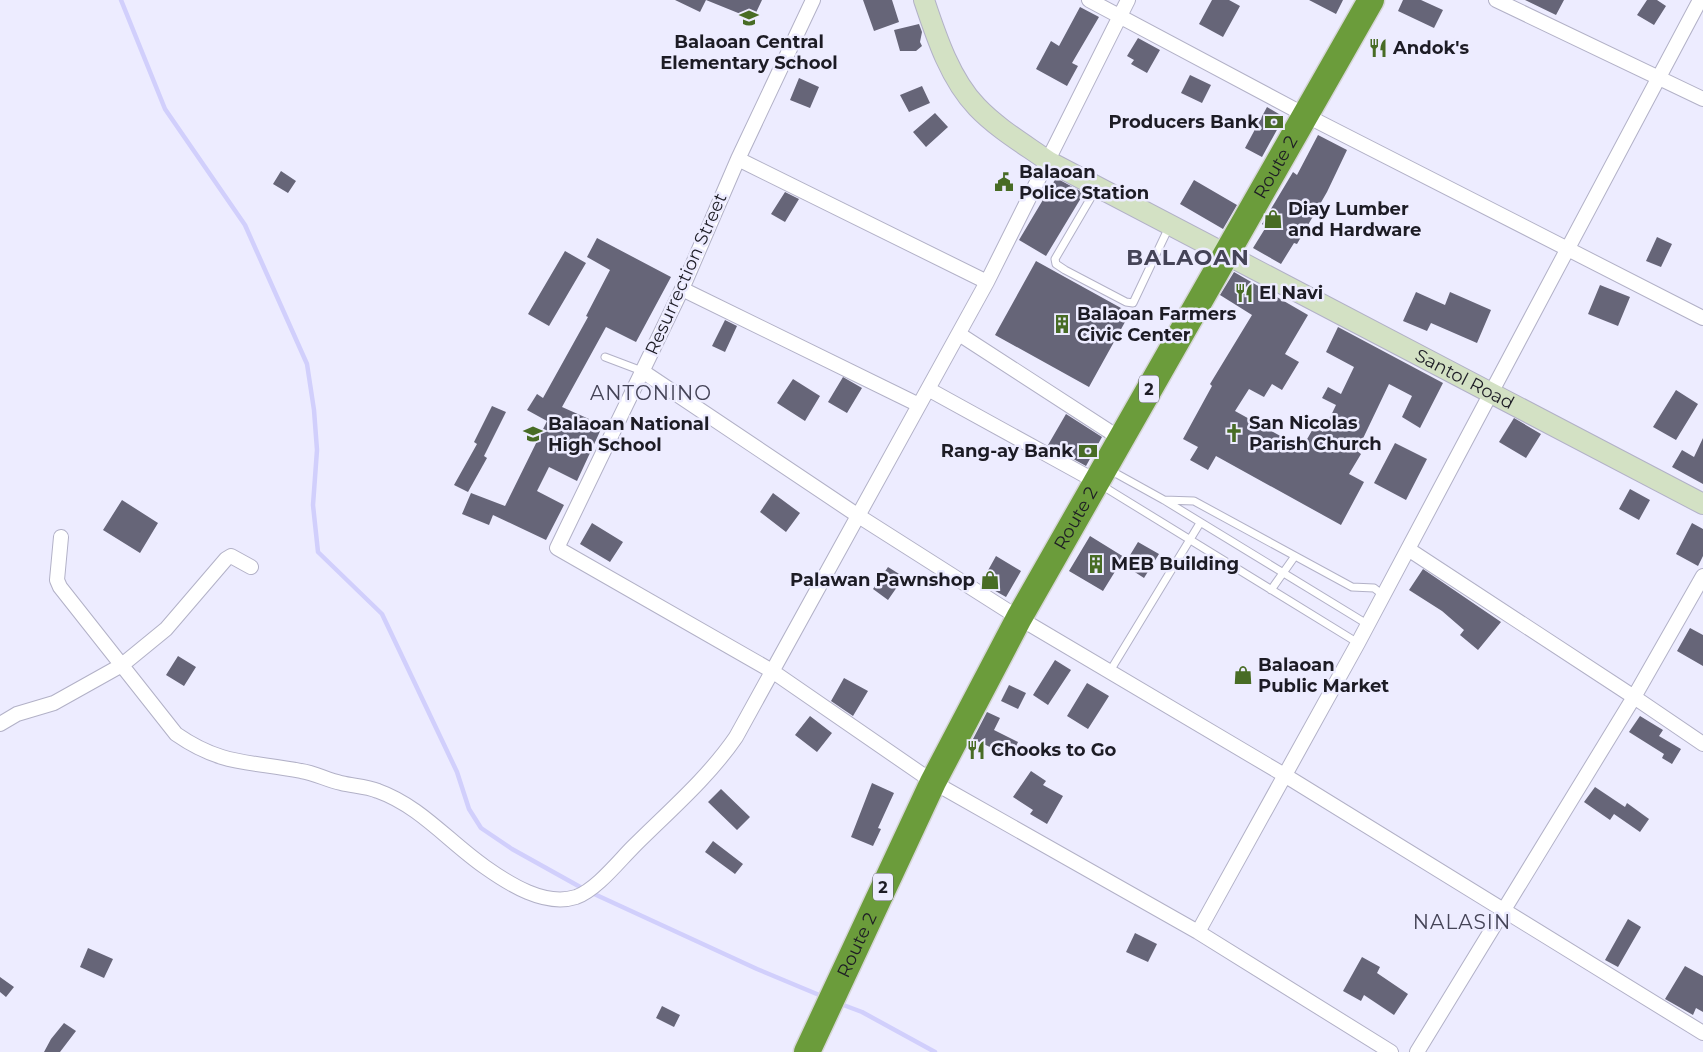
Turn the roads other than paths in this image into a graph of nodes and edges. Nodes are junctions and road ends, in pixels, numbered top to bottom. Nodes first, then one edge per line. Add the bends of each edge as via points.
1 (813, 0) edge
2 (924, 0) edge
3 (1089, 0) edge
4 (1128, 0) edge
5 (1371, 0) edge
6 (1496, 0) edge
7 (1700, 0) edge
8 (1119, 16) junction
9 (1660, 79) junction
10 (1703, 99) edge
11 (1305, 115) junction
12 (738, 159) junction
13 (1048, 161) junction
14 (1098, 186) junction
15 (1170, 224) junction
16 (1569, 248) junction
17 (1228, 254) junction
18 (987, 282) junction
19 (682, 289) junction
20 (1703, 318) edge
21 (958, 334) junction
22 (605, 357) dead end
23 (642, 372) junction
24 (928, 389) junction
25 (1489, 393) junction
26 (919, 405) junction
27 (1121, 439) junction
28 (1101, 474) junction
29 (1164, 500) junction
30 (1703, 504) edge
31 (857, 515) junction
32 (1200, 523) junction
33 (61, 537) dead end
34 (1190, 540) junction
35 (1408, 549) junction
36 (1295, 556) junction
37 (251, 567) dead end
38 (1283, 574) junction
39 (1703, 576) edge
40 (1271, 590) junction
41 (1383, 595) junction
42 (1019, 618) junction
43 (1367, 624) junction
44 (1358, 643) junction
45 (122, 665) junction
46 (772, 670) junction
47 (1110, 671) junction
48 (1634, 696) junction
49 (0, 724) edge
50 (1703, 744) edge
51 (1286, 776) junction
52 (933, 782) junction
53 (1503, 910) junction
54 (1198, 932) junction
55 (1703, 1033) edge
56 (807, 1052) edge
57 (1391, 1052) edge
58 (1417, 1052) edge

1 - 12 street, Resurrection Street
2 - 13 main road, Santol Road via 943,51 966,93 988,118
3 - 8 street
4 - 8 street
5 - 11 highway, Route 2 / 2
6 - 9 street
7 - 9 street
8 - 11 street
8 - 13 street
9 - 10 street
9 - 16 street
11 - 16 street
11 - 17 highway, Route 2 / 2
12 - 18 street
12 - 19 street, Resurrection Street
13 - 14 main road, Santol Road
13 - 18 street
14 - 15 main road, Santol Road
14 - 15 lane via 1055,262 1065,270 1133,303
15 - 17 main road, Santol Road
16 - 20 street
16 - 25 street
17 - 25 main road, Santol Road
17 - 27 highway, Route 2 / 2
18 - 21 street
19 - 23 street, Resurrection Street
19 - 26 street
21 - 24 street
21 - 27 street
22 - 23 lane
23 - 31 street
23 - 46 street, Resurrection Street via 557,548
24 - 26 street
24 - 28 street
25 - 30 main road, Santol Road
25 - 35 street
26 - 31 street
27 - 28 highway, Route 2 / 2
28 - 29 lane
28 - 34 lane
28 - 42 highway, Route 2 / 2
29 - 32 lane
29 - 36 lane via 1194,501
31 - 42 street
31 - 46 street
32 - 34 lane
32 - 38 lane
33 - 45 street via 57,580 60,587
34 - 40 lane
34 - 47 lane
35 - 41 street
35 - 48 street
36 - 38 lane
36 - 41 lane via 1352,587 1374,588
37 - 45 street via 235,558 226,558 166,629
38 - 40 lane
38 - 43 lane
39 - 48 street
40 - 44 lane
41 - 43 street
42 - 47 street
42 - 52 highway, Route 2 / 2
43 - 44 street
44 - 51 street
45 - 46 street via 176,734 190,744 231,761 304,771 385,793 426,818 485,867 530,894 560,898 584,893 614,868 715,763 736,737
45 - 49 street via 54,703 17,714
46 - 52 street
47 - 51 street
48 - 50 street
48 - 53 street
51 - 53 street
51 - 54 street
52 - 54 street
52 - 56 highway, Route 2 / 2
53 - 55 street
53 - 58 street
54 - 57 street

